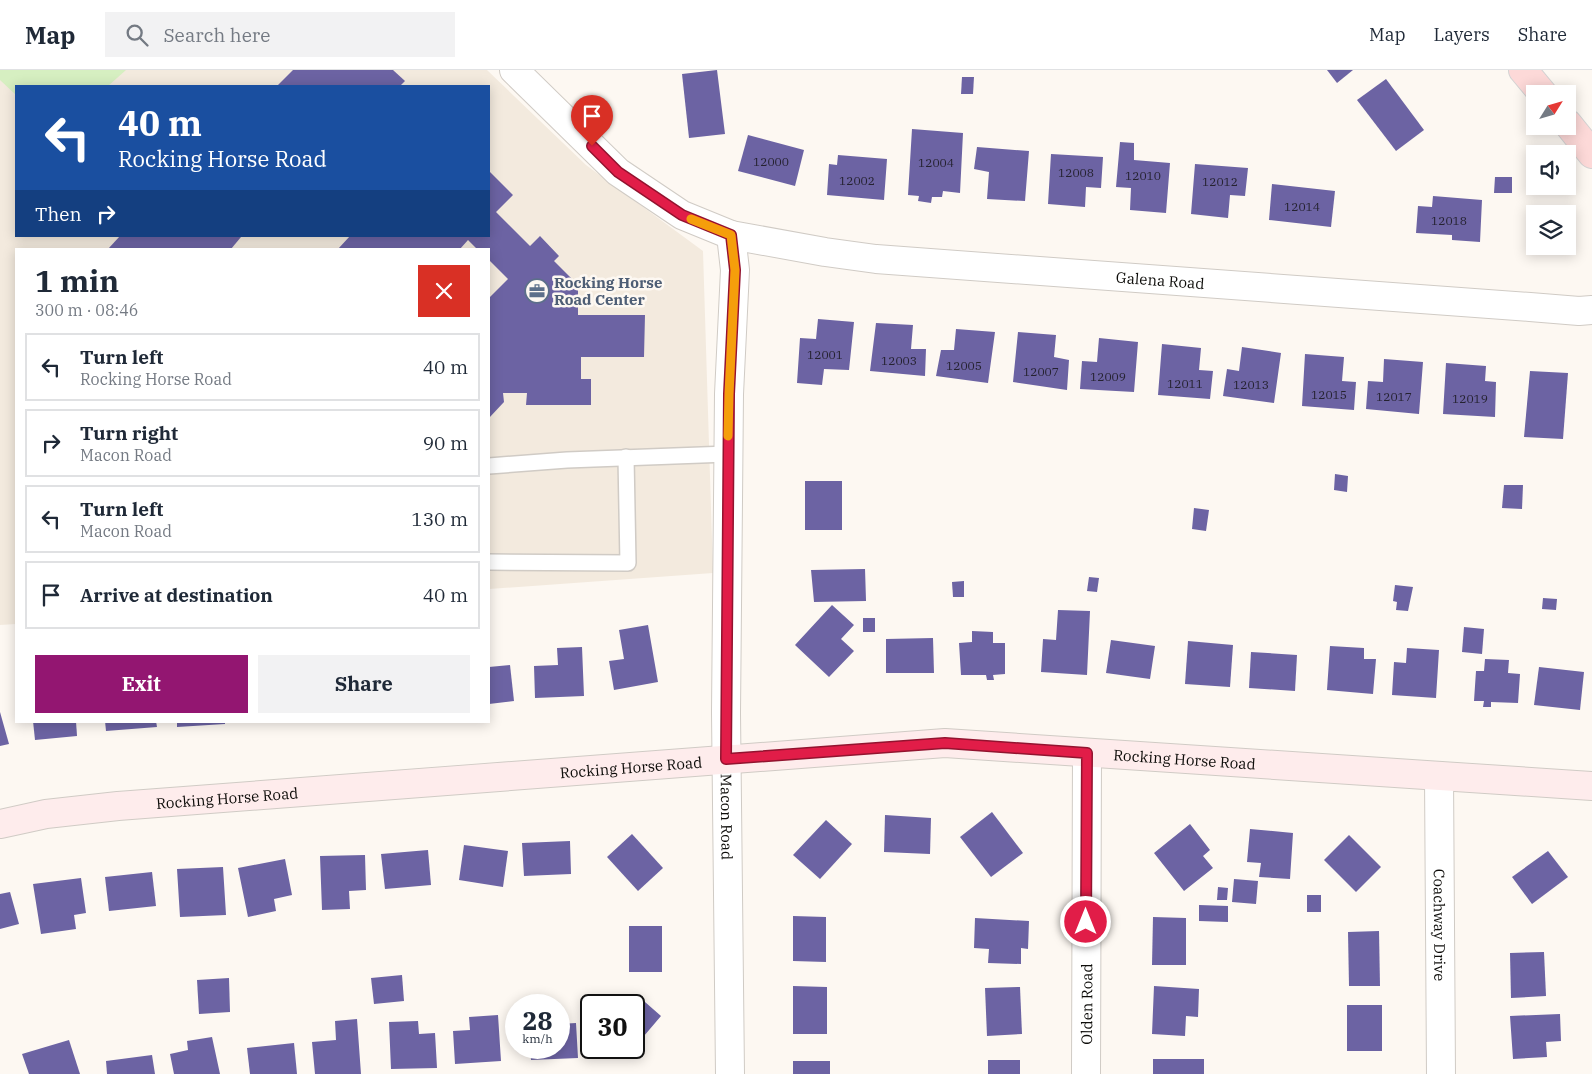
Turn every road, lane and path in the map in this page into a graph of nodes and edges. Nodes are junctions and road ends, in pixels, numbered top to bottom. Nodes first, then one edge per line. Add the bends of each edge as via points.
1 (514, 70) edge
2 (1523, 70) edge
3 (1536, 85) edge
4 (1576, 134) edge
5 (1592, 154) edge
6 (731, 235) junction
7 (1592, 310) edge
8 (728, 454) junction
9 (626, 458) junction
10 (490, 466) edge
11 (490, 562) edge
12 (1087, 753) junction
13 (726, 759) junction
14 (1439, 776) junction
15 (1592, 786) edge
16 (0, 824) edge
17 (730, 1074) edge
18 (1086, 1074) edge
19 (1441, 1074) edge

1 - 6 street via 618,172 682,215
2 - 3 main road
4 - 5 main road
6 - 7 street, Galena Road via 876,259
6 - 8 street, Macon Road via 735,270
8 - 9 lane
8 - 13 street, Macon Road
9 - 10 lane
9 - 11 lane via 628,563
12 - 13 street, Rocking Horse Road via 945,743
12 - 14 street, Rocking Horse Road
12 - 18 street, Olden Road
13 - 16 street, Rocking Horse Road via 118,806 46,814
13 - 17 street, Macon Road
14 - 15 street, Rocking Horse Road
14 - 19 street, Coachway Drive

